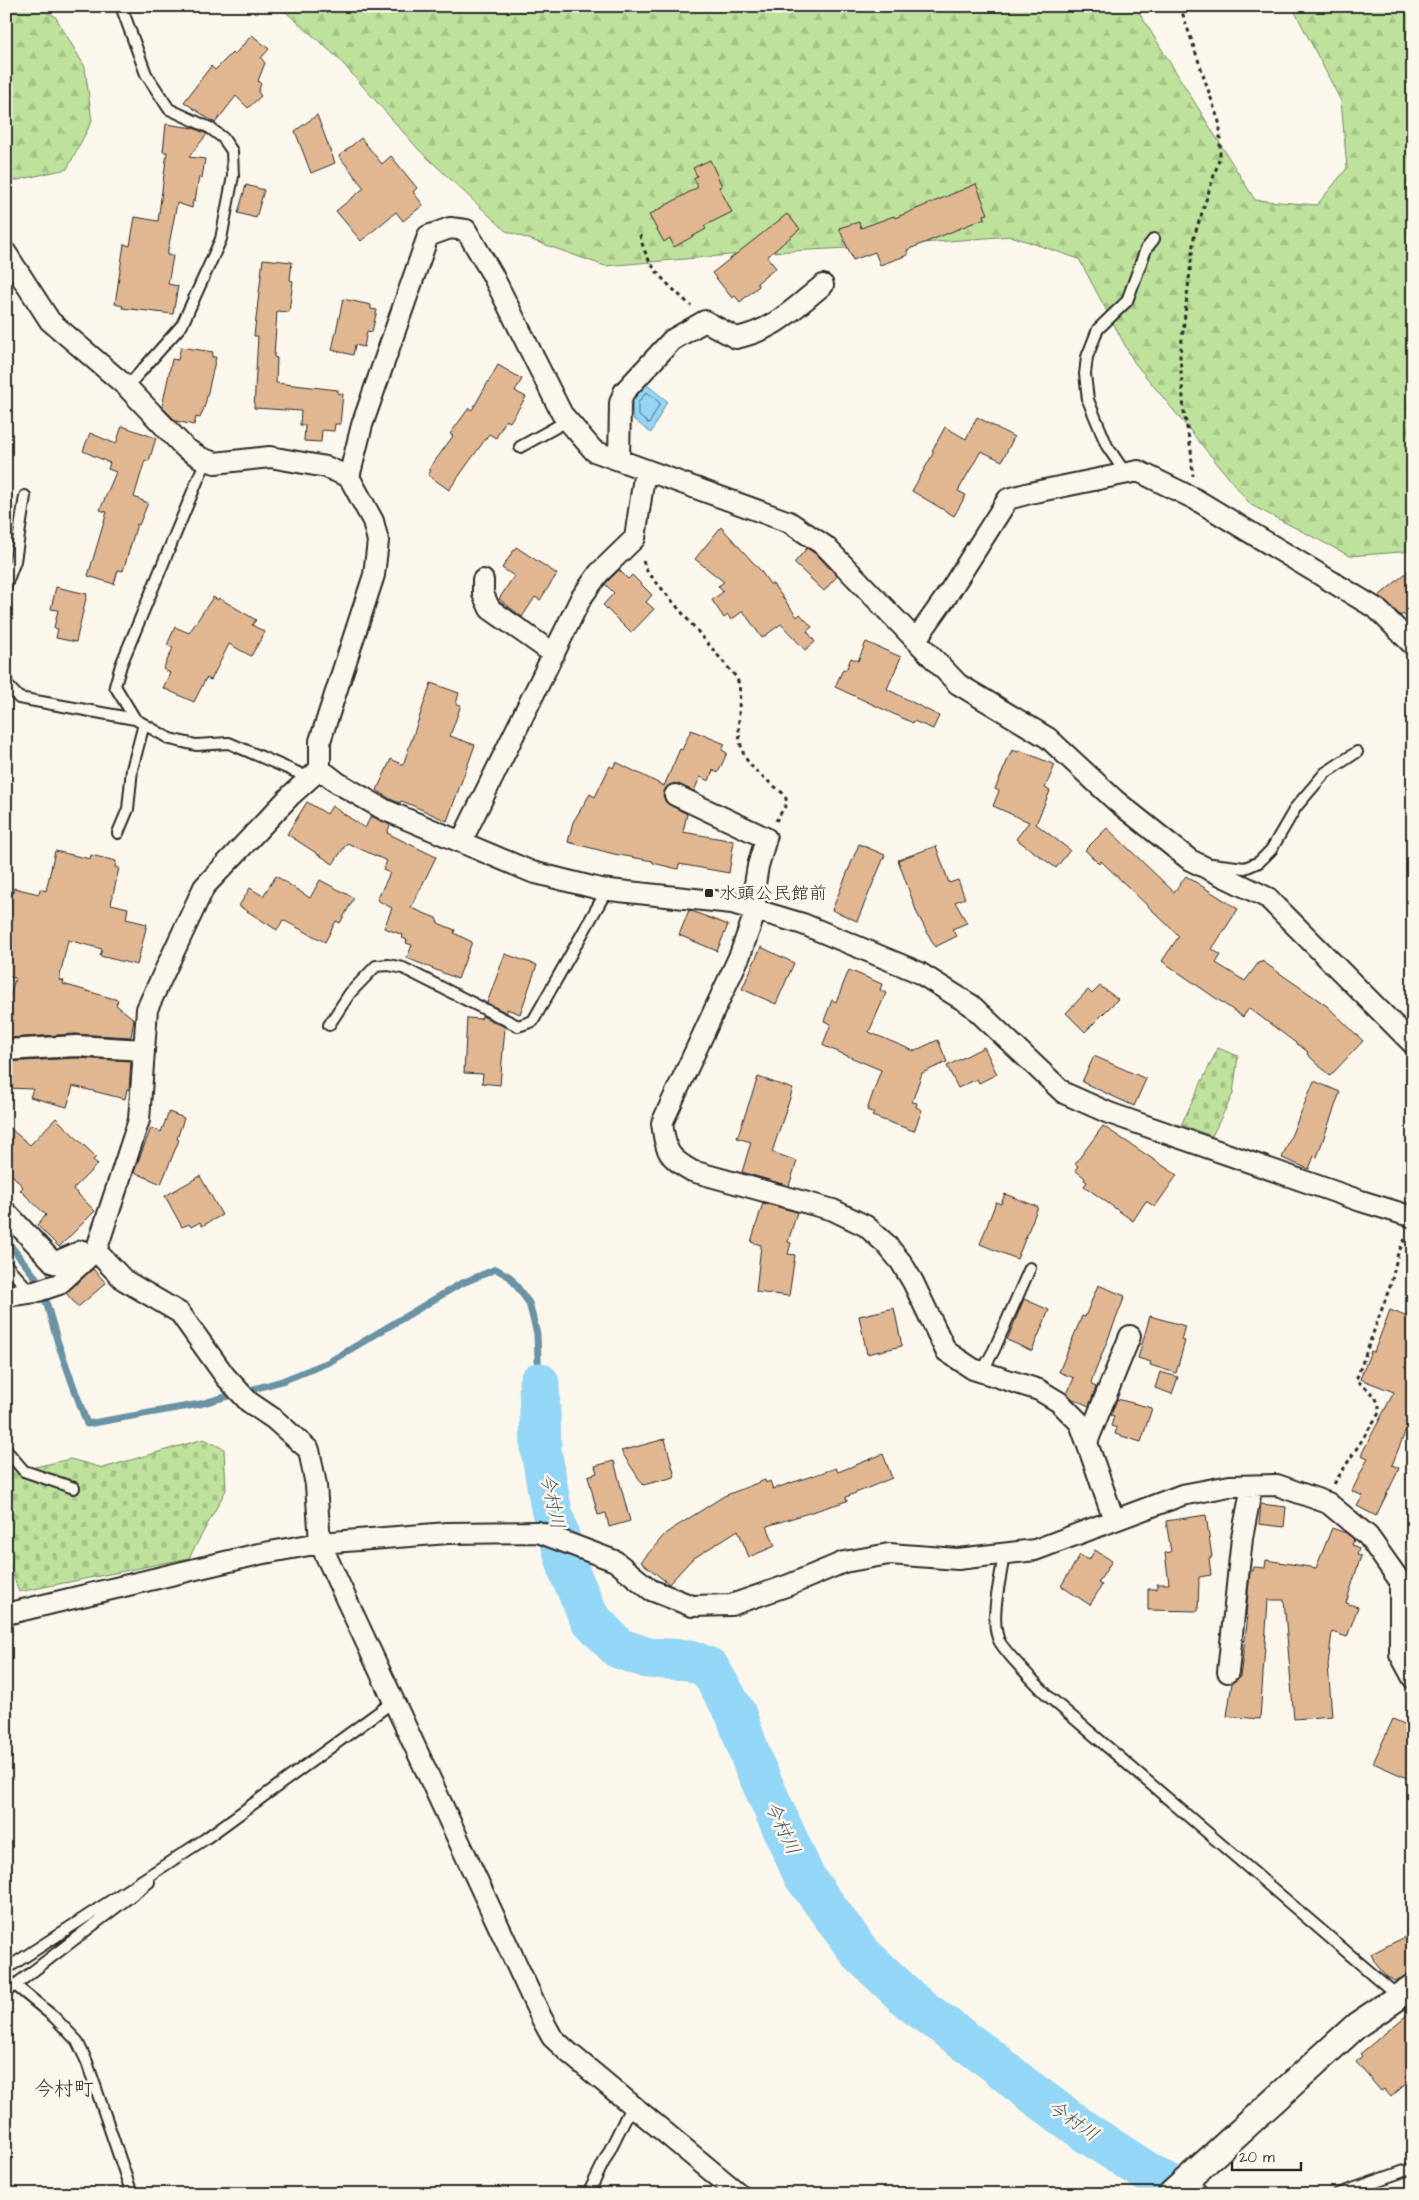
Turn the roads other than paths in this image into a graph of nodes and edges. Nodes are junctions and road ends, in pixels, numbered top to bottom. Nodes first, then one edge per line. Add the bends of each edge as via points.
1 (121, 6) edge
2 (1154, 239) dead end
3 (6, 253) edge
4 (823, 284) dead end
5 (128, 387) junction
6 (567, 420) junction
7 (520, 447) dead end
8 (206, 460) junction
9 (619, 460) junction
10 (645, 470) junction
11 (1126, 474) junction
12 (349, 477) junction
13 (25, 496) dead end
14 (484, 580) dead end
15 (6, 585) edge
16 (917, 638) junction
17 (1413, 645) edge
18 (554, 654) junction
19 (6, 679) edge
20 (140, 721) junction
21 (1357, 752) dead end
22 (315, 773) junction
23 (675, 795) dead end
24 (118, 833) dead end
25 (461, 842) junction
26 (1193, 862) junction
27 (607, 890) junction
28 (756, 910) junction
29 (329, 1024) dead end
30 (1413, 1044) edge
31 (6, 1050) edge
32 (144, 1050) junction
33 (6, 1212) edge
34 (1413, 1217) edge
35 (92, 1254) junction
36 (6, 1265) edge
37 (1030, 1268) dead end
38 (33, 1292) junction
39 (6, 1296) edge
40 (1130, 1336) dead end
41 (982, 1372) junction
42 (1087, 1442) junction
43 (6, 1450) edge
44 (1252, 1486) junction
45 (74, 1488) dead end
46 (1114, 1520) junction
47 (320, 1543) junction
48 (1004, 1554) junction
49 (6, 1614) edge
50 (1228, 1672) dead end
51 (1413, 1678) edge
52 (394, 1701) junction
53 (205, 1839) junction
54 (6, 1969) edge
55 (15, 1985) junction
56 (6, 1992) edge
57 (1405, 1992) edge
58 (632, 2105) junction
59 (1413, 2168) edge
60 (1187, 2188) edge
61 (132, 2194) edge
62 (588, 2194) edge
63 (740, 2194) edge
64 (1338, 2194) edge

1 - 5 lane via 146,74 169,109 210,128 223,138 232,151 233,176 221,239 182,325
2 - 11 lane via 1146,249 1127,301 1098,329 1084,374 1088,400 1107,446
3 - 5 street via 50,320
4 - 9 street via 775,325 753,335 736,338 705,321 672,340 624,392 620,403
5 - 8 street via 185,448
6 - 7 lane
6 - 9 street via 594,452
6 - 12 street via 466,230 450,228 428,236 362,425
8 - 12 street via 215,463 270,457 326,467
8 - 20 lane via 114,686
9 - 10 street
10 - 16 street via 789,522 825,546
10 - 18 street via 635,538 599,573 581,598
11 - 16 street via 1008,499
11 - 17 street via 1138,471 1195,499 1377,609
12 - 22 street via 373,521 378,541 374,575 320,741
13 - 15 lane via 15,561
14 - 18 street via 482,594 490,609
16 - 26 street via 958,684 1048,738 1116,802
18 - 25 street
19 - 20 lane via 7,685 19,698
20 - 22 lane via 170,739 196,745 229,743
20 - 24 lane via 128,809
21 - 26 lane via 1324,773 1296,807 1271,850 1259,862 1245,868
22 - 25 street via 385,810
22 - 32 street via 204,887 148,1009
23 - 28 street via 766,838 754,890
25 - 27 street via 532,872
26 - 30 street via 1268,898
27 - 28 street via 732,903
27 - 29 lane via 533,1021 518,1026 403,968 389,965 376,966 350,993
28 - 34 street via 803,924 918,972 971,1005 1064,1092 1109,1113
28 - 41 street via 740,954 662,1123 665,1143 673,1160 692,1172 833,1210 866,1226 901,1262 946,1350
31 - 32 street via 76,1046
32 - 35 street via 139,1120
33 - 35 street via 54,1263 82,1251
35 - 38 street via 59,1284
35 - 47 street via 124,1280 180,1313 225,1376 249,1402 310,1450
36 - 38 lane
37 - 41 lane
38 - 39 street
40 - 42 street
41 - 42 street via 1038,1390 1059,1402 1080,1423
42 - 46 street
43 - 45 lane via 24,1471
44 - 46 street via 1230,1486 1182,1495
44 - 50 street via 1242,1538
44 - 51 street via 1277,1485 1324,1502 1368,1536 1400,1581 1400,1654
46 - 48 street via 1035,1550
47 - 48 street via 448,1533 538,1532 615,1561 651,1590 692,1606 731,1605 844,1562 889,1554 958,1559
47 - 49 street via 259,1554
47 - 52 street
48 - 57 lane via 995,1616 998,1640 1024,1670 1048,1696
52 - 53 lane
52 - 58 street via 552,2037
53 - 54 lane
53 - 55 lane
55 - 56 lane
55 - 61 lane via 77,2041
57 - 60 street via 1357,2025
58 - 62 lane
58 - 63 street
59 - 64 lane

